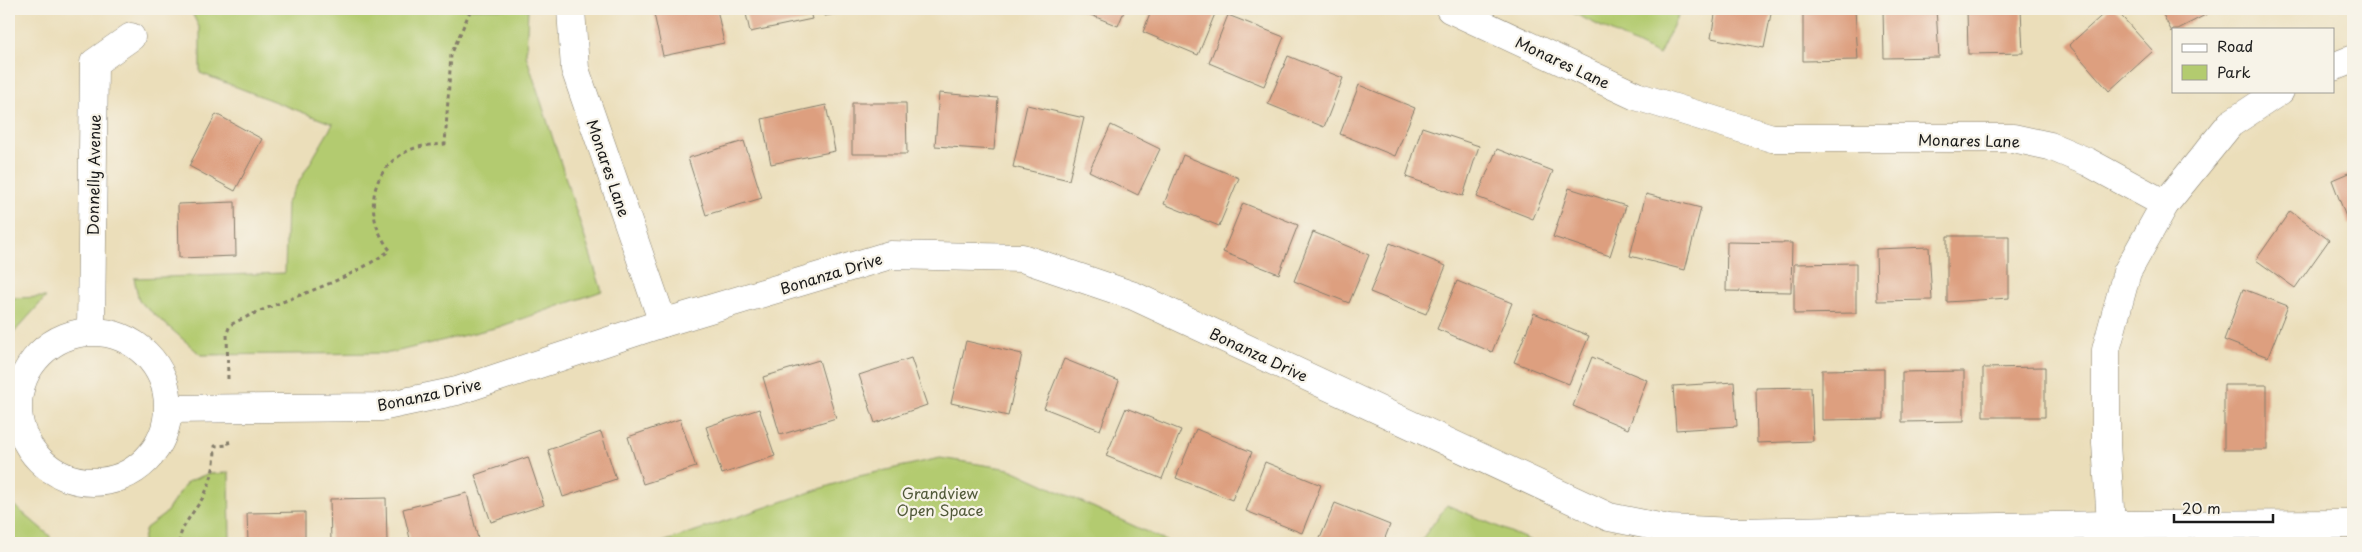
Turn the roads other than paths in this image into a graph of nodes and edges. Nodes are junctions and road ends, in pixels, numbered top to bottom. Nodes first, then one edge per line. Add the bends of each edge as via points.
1 (571, 9) edge
2 (1450, 9) edge
3 (131, 37) dead end
4 (2353, 59) edge
5 (2334, 67) edge
6 (2278, 92) edge
7 (2165, 204) junction
8 (664, 323) junction
9 (91, 331) junction
10 (169, 409) junction
11 (13, 410) edge
12 (2353, 524) edge
13 (2111, 525) junction

1 - 8 street, Monares Lane via 575,69
2 - 7 street, Monares Lane via 1636,96 1772,138 2013,138 2050,146 2088,162
3 - 9 street, Donnelly Avenue via 94,63
4 - 5 street
6 - 7 street via 2230,124
7 - 13 street via 2127,272 2106,350 2106,443
8 - 10 street, Bonanza Drive via 457,391 381,407
8 - 13 street, Bonanza Drive via 890,255 1022,258 1134,296 1609,517 1669,529 1732,532
9 - 10 street via 121,336 146,353 163,379
9 - 11 street via 67,336 46,347 30,364
10 - 11 street via 164,433 153,454 128,474 113,480 88,483 62,476 39,460 23,437
12 - 13 street, Bonanza Drive

